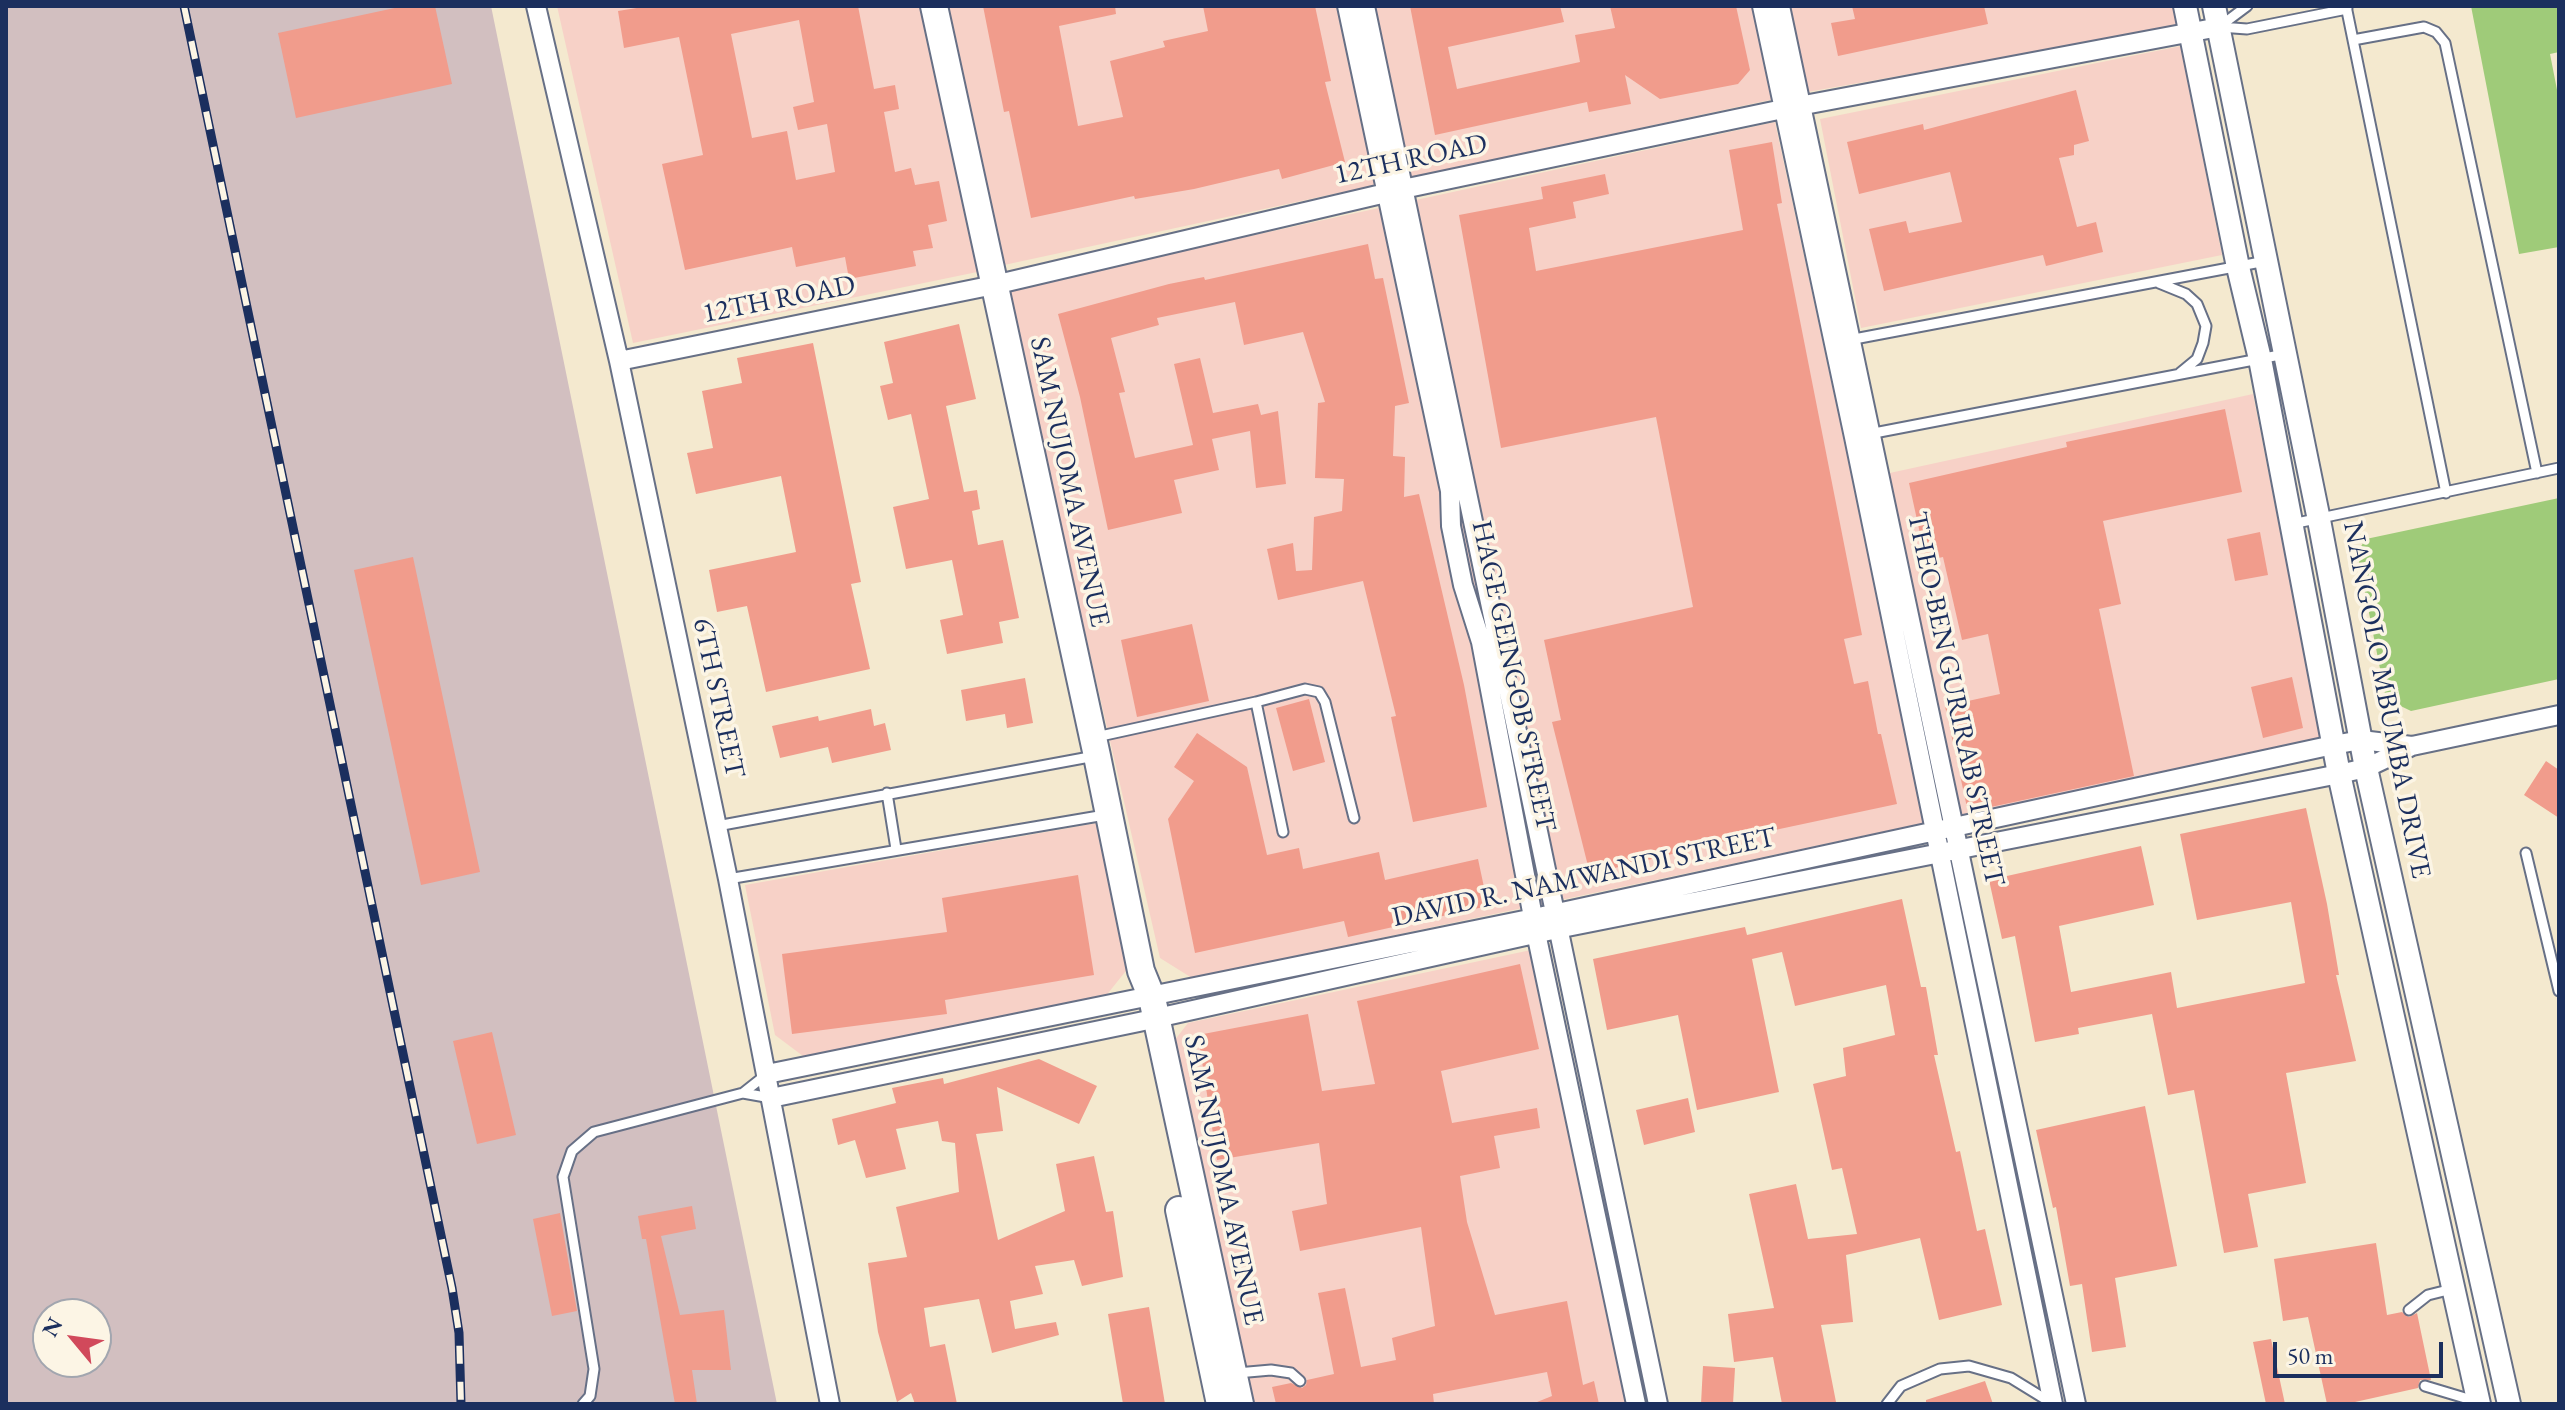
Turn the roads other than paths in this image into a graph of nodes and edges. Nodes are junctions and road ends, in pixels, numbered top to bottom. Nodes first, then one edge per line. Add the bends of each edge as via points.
1 (536, 6) edge
2 (934, 6) edge
3 (1347, 6) edge
4 (1365, 6) edge
5 (1762, 6) edge
6 (1780, 6) edge
7 (2185, 6) edge
8 (2247, 6) edge
9 (2347, 7) edge
10 (2216, 16) edge
11 (2191, 33) junction
12 (2353, 40) junction
13 (1792, 107) junction
14 (1395, 191) junction
15 (2266, 261) junction
16 (2238, 267) junction
17 (2159, 283) junction
18 (994, 285) junction
19 (1843, 342) junction
20 (2285, 354) junction
21 (2260, 359) junction
22 (619, 361) junction
23 (2175, 376) junction
24 (1863, 435) junction
25 (2559, 468) edge
26 (2537, 473) junction
27 (2446, 493) junction
28 (2319, 520) junction
29 (2292, 525) junction
30 (1256, 702) junction
31 (2559, 715) edge
32 (2361, 740) junction
33 (2333, 745) junction
34 (2412, 746) junction
35 (1095, 747) junction
36 (2366, 768) junction
37 (2339, 774) junction
38 (887, 793) junction
39 (1109, 815) junction
40 (1354, 818) dead end
41 (717, 826) junction
42 (1943, 831) junction
43 (1283, 832) dead end
44 (896, 849) junction
45 (1948, 851) junction
46 (2526, 853) dead end
47 (728, 879) junction
48 (1555, 921) junction
49 (1535, 926) junction
50 (2559, 991) edge
51 (1146, 1009) junction
52 (767, 1074) junction
53 (743, 1093) junction
54 (771, 1098) junction
55 (2454, 1289) junction
56 (2409, 1310) dead end
57 (1233, 1373) junction
58 (1300, 1381) dead end
59 (2425, 1386) dead end
60 (2479, 1403) edge
61 (583, 1404) edge
62 (830, 1404) edge
63 (1220, 1404) edge
64 (1240, 1404) edge
65 (1636, 1404) edge
66 (1658, 1404) edge
67 (1887, 1404) edge
68 (2053, 1404) edge
69 (2076, 1404) edge
70 (2509, 1404) edge

1 - 22 street, 6TH STREET
2 - 18 main road, SAM NUJOMA AVENUE
3 - 14 street, HAGE GEINGOB STREET
4 - 14 street, HAGE GEINGOB STREET
5 - 13 street, THEO-BEN GURIRAB STREET
6 - 13 street, THEO-BEN GURIRAB STREET
7 - 11 street, NANGOLO MBUMBA DRIVE
8 - 10 lane
9 - 10 lane via 2247,29
9 - 12 lane
10 - 11 street, 12TH ROAD
10 - 15 street, NANGOLO MBUMBA DRIVE
11 - 13 street, 12TH ROAD
11 - 16 street, NANGOLO MBUMBA DRIVE
12 - 26 lane via 2424,27 2445,43
12 - 27 lane
13 - 14 street, 12TH ROAD
13 - 19 street, THEO-BEN GURIRAB STREET
14 - 18 street, 12TH ROAD
14 - 48 street, HAGE GEINGOB STREET
14 - 49 street, HAGE GEINGOB STREET via 1450,491 1451,526 1481,642
15 - 16 lane
15 - 20 street, NANGOLO MBUMBA DRIVE
16 - 17 lane
16 - 21 street, NANGOLO MBUMBA DRIVE
17 - 19 lane
17 - 23 lane via 2197,304 2206,326 2197,359
18 - 22 street, 12TH ROAD
18 - 35 main road, SAM NUJOMA AVENUE
19 - 24 street, THEO-BEN GURIRAB STREET
20 - 21 lane
20 - 28 street, NANGOLO MBUMBA DRIVE
21 - 23 lane
21 - 29 street, NANGOLO MBUMBA DRIVE
22 - 41 street, 6TH STREET
23 - 24 lane
24 - 42 street, THEO-BEN GURIRAB STREET
25 - 26 lane
26 - 27 lane
27 - 28 lane
28 - 29 lane
28 - 32 street, NANGOLO MBUMBA DRIVE
29 - 33 street, NANGOLO MBUMBA DRIVE
30 - 35 lane
30 - 40 lane via 1305,689 1319,692
30 - 43 lane
31 - 34 street, DAVID R. NAMWANDI STREET
32 - 33 street, DAVID R. NAMWANDI STREET
32 - 34 street, DAVID R. NAMWANDI STREET
32 - 36 street, NANGOLO MBUMBA DRIVE
33 - 37 street, NANGOLO MBUMBA DRIVE
33 - 42 street, DAVID R. NAMWANDI STREET
34 - 36 street, DAVID R. NAMWANDI STREET
35 - 38 lane
35 - 39 main road, SAM NUJOMA AVENUE
36 - 37 street, DAVID R. NAMWANDI STREET
36 - 70 street, NANGOLO MBUMBA DRIVE
37 - 45 street, DAVID R. NAMWANDI STREET
37 - 55 street, NANGOLO MBUMBA DRIVE
38 - 41 lane
38 - 44 lane
39 - 44 lane
39 - 51 main road, SAM NUJOMA AVENUE
41 - 47 street, 6TH STREET
42 - 45 street, THEO-BEN GURIRAB STREET
42 - 48 street, DAVID R. NAMWANDI STREET
44 - 47 lane
45 - 48 street, DAVID R. NAMWANDI STREET
45 - 68 street, THEO-BEN GURIRAB STREET
45 - 69 street, THEO-BEN GURIRAB STREET
46 - 50 lane
47 - 52 street, 6TH STREET
48 - 49 street, DAVID R. NAMWANDI STREET
48 - 66 street, HAGE GEINGOB STREET
49 - 51 street, DAVID R. NAMWANDI STREET
49 - 65 street, HAGE GEINGOB STREET
51 - 52 street, DAVID R. NAMWANDI STREET
51 - 54 street, DAVID R. NAMWANDI STREET
51 - 57 main road, SAM NUJOMA AVENUE
51 - 63 main road, SAM NUJOMA AVENUE
52 - 53 lane
52 - 54 street, 6TH STREET
53 - 54 lane
53 - 61 lane via 594,1132 572,1151 563,1177 594,1369 590,1396
54 - 62 street, 6TH STREET
55 - 56 lane via 2428,1295
55 - 60 street, NANGOLO MBUMBA DRIVE
57 - 58 lane via 1271,1370 1291,1373
57 - 64 main road, SAM NUJOMA AVENUE
59 - 60 lane
67 - 68 lane via 1901,1386 1940,1369 1969,1366 2011,1378

